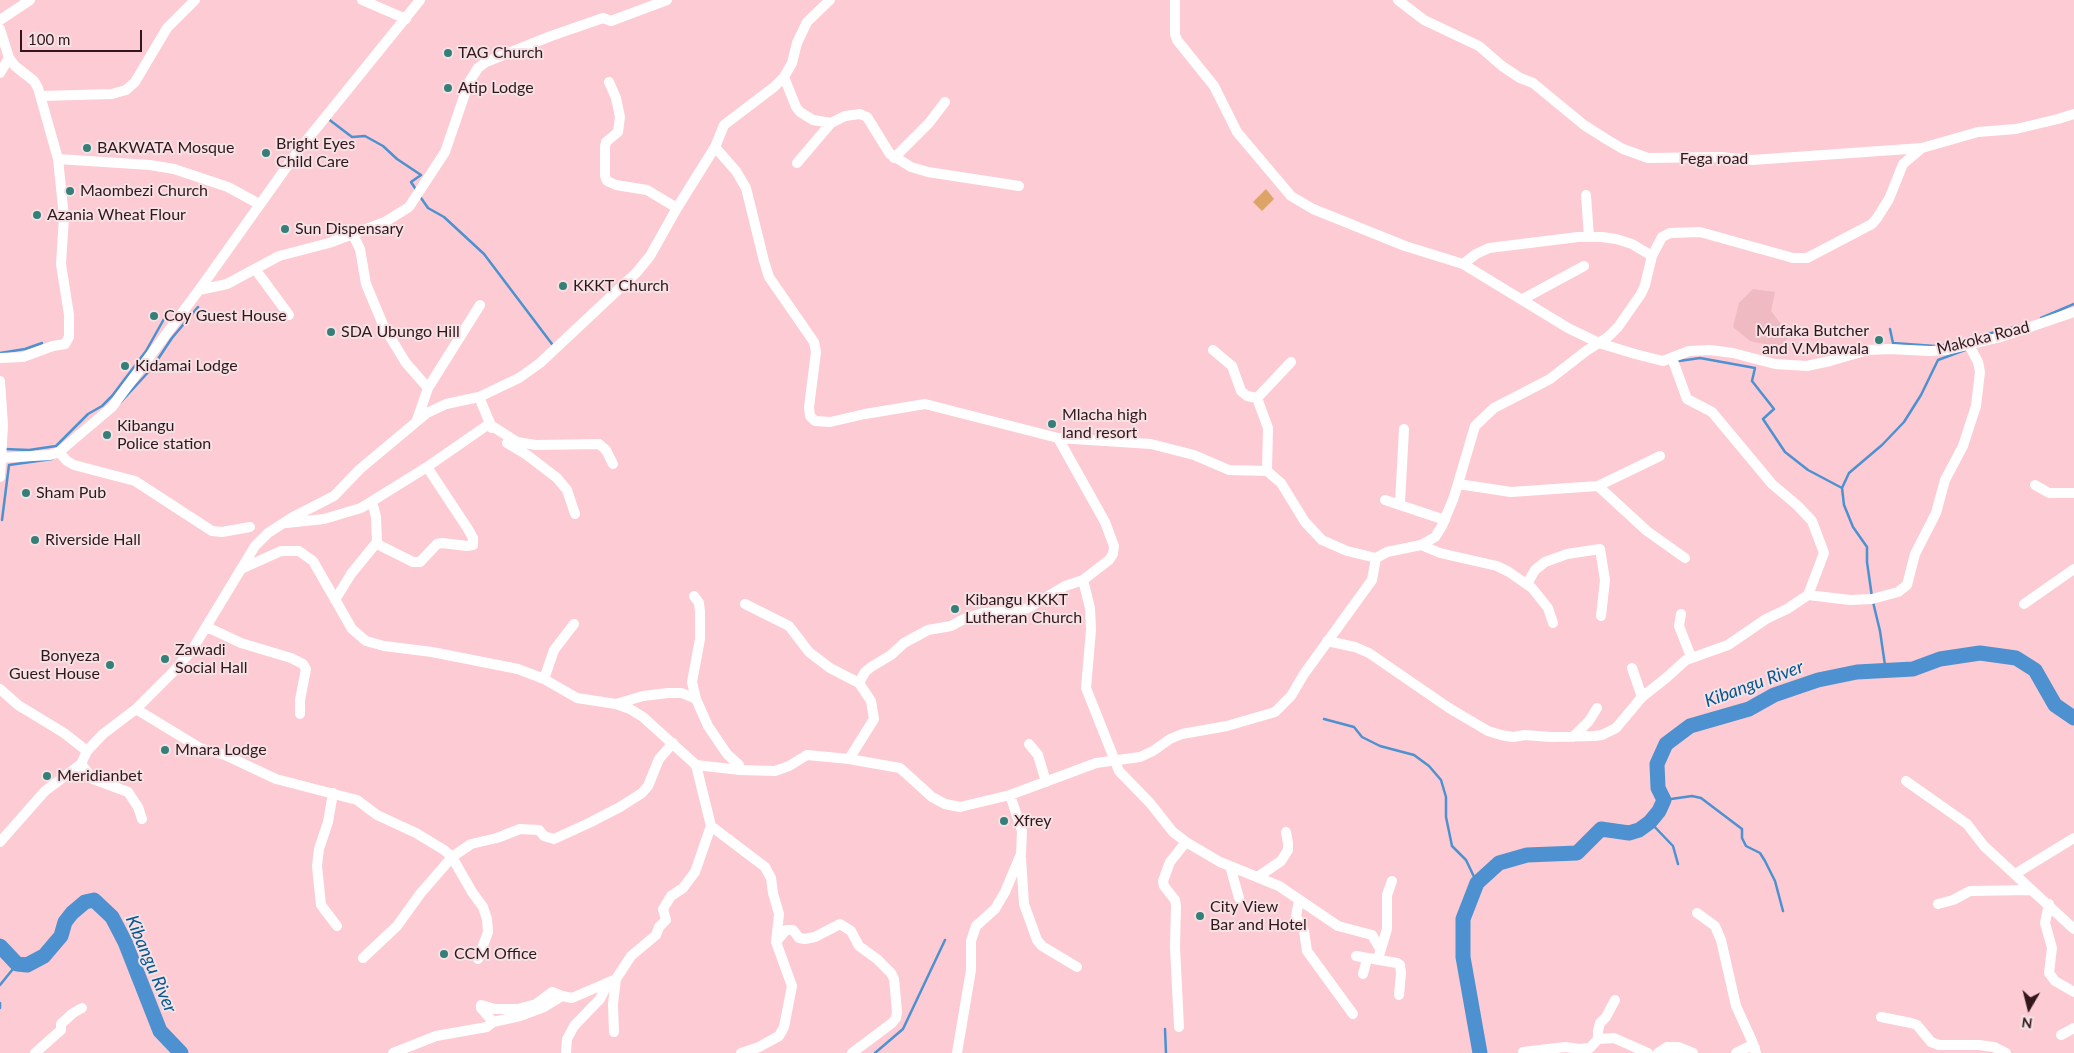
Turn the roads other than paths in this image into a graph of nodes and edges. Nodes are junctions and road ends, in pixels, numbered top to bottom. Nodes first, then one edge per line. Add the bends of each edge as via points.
1 (30, 0) edge
2 (195, 0) edge
3 (362, 0) edge
4 (420, 0) edge
5 (667, 0) edge
6 (830, 0) edge
7 (1175, 0) edge
8 (1398, 0) edge
9 (406, 19) junction
10 (0, 20) edge
11 (0, 29) edge
12 (9, 58) junction
13 (0, 73) edge
14 (784, 77) junction
15 (610, 82) dead end
16 (41, 96) junction
17 (945, 102) dead end
18 (2074, 114) edge
19 (831, 123) junction
20 (715, 147) junction
21 (1922, 148) junction
22 (894, 158) junction
23 (58, 159) junction
24 (796, 163) dead end
25 (1020, 186) dead end
26 (1586, 195) dead end
27 (259, 204) junction
28 (677, 208) junction
29 (353, 235) junction
30 (1589, 237) junction
31 (1652, 256) junction
32 (1463, 264) junction
33 (1584, 266) dead end
34 (255, 269) junction
35 (199, 290) junction
36 (1523, 299) junction
37 (480, 305) dead end
38 (2074, 312) edge
39 (289, 315) dead end
40 (1599, 343) junction
41 (1969, 345) junction
42 (1213, 350) dead end
43 (0, 358) edge
44 (1672, 358) junction
45 (1291, 362) dead end
46 (0, 381) edge
47 (428, 388) junction
48 (479, 397) junction
49 (1257, 398) junction
50 (416, 420) junction
51 (489, 424) junction
52 (1404, 429) dead end
53 (1058, 438) junction
54 (59, 452) junction
55 (1660, 456) dead end
56 (0, 458) edge
57 (613, 464) dead end
58 (427, 467) junction
59 (1267, 471) junction
60 (0, 477) edge
61 (1458, 484) junction
62 (2035, 484) dead end
63 (1598, 486) junction
64 (2074, 493) edge
65 (1385, 500) dead end
66 (372, 501) junction
67 (1400, 503) junction
68 (575, 514) dead end
69 (1445, 520) junction
70 (284, 523) junction
71 (250, 527) dead end
72 (377, 542) junction
73 (1421, 544) junction
74 (1376, 558) junction
75 (1685, 558) dead end
76 (241, 569) junction
77 (2074, 569) edge
78 (1083, 580) junction
79 (1527, 584) junction
80 (1808, 595) junction
81 (694, 596) dead end
82 (335, 600) junction
83 (745, 604) dead end
84 (2024, 604) dead end
85 (1681, 614) dead end
86 (1602, 616) dead end
87 (1553, 623) dead end
88 (574, 624) dead end
89 (207, 626) junction
90 (1327, 641) junction
91 (1691, 657) junction
92 (1632, 668) dead end
93 (544, 679) junction
94 (859, 683) junction
95 (0, 689) edge
96 (1642, 697) junction
97 (696, 699) junction
98 (616, 704) junction
99 (1597, 708) dead end
100 (136, 709) junction
101 (300, 714) dead end
102 (1573, 737) junction
103 (673, 744) junction
104 (1029, 744) dead end
105 (88, 751) junction
106 (849, 759) junction
107 (1114, 759) junction
108 (81, 764) junction
109 (696, 765) junction
110 (739, 765) dead end
111 (1906, 781) dead end
112 (1046, 782) junction
113 (333, 793) junction
114 (1010, 796) junction
115 (142, 819) dead end
116 (711, 826) junction
117 (1286, 832) dead end
118 (2074, 838) edge
119 (0, 842) edge
120 (1186, 842) junction
121 (1021, 854) junction
122 (452, 857) junction
123 (1230, 866) junction
124 (2015, 874) junction
125 (1259, 876) junction
126 (1392, 881) dead end
127 (2032, 890) junction
128 (1239, 898) dead end
129 (1299, 901) junction
130 (1938, 904) dead end
131 (2049, 904) junction
132 (1697, 914) dead end
133 (338, 926) dead end
134 (2074, 929) edge
135 (776, 942) junction
136 (1356, 956) dead end
137 (1375, 956) junction
138 (363, 958) dead end
139 (478, 959) dead end
140 (1077, 967) dead end
141 (1363, 974) dead end
142 (616, 979) junction
143 (2074, 992) edge
144 (1399, 995) dead end
145 (562, 996) junction
146 (1615, 1000) dead end
147 (82, 1008) dead end
148 (1353, 1014) dead end
149 (1881, 1017) dead end
150 (493, 1022) junction
151 (1179, 1027) dead end
152 (2074, 1028) edge
153 (614, 1032) dead end
154 (2061, 1035) dead end
155 (1598, 1039) junction
156 (1674, 1050) edge
157 (1756, 1051) edge
158 (1523, 1052) edge
159 (35, 1053) edge
160 (393, 1053) edge
161 (566, 1053) edge
162 (741, 1053) edge
163 (852, 1053) edge
164 (957, 1053) edge
165 (1648, 1053) edge
166 (1658, 1053) edge
167 (1693, 1053) edge
168 (1736, 1053) edge
169 (2006, 1053) edge

1 - 10 street
2 - 16 street via 167,28 135,82 126,90 112,94
3 - 9 street
4 - 9 street
5 - 29 street via 611,21 603,18 551,36 502,54 478,68 468,82 445,152 412,203 396,217
6 - 14 street via 808,22
7 - 32 street, Makoka Road via 1174,34 1177,40 1214,86 1242,138 1292,196 1313,209 1405,246
8 - 21 street, Fega road via 1424,20 1479,46 1509,70 1533,83 1584,125 1623,149 1643,157 1752,160
9 - 27 street via 298,150
11 - 12 street
12 - 13 street
12 - 16 street via 34,81
14 - 19 street via 800,112 813,120
14 - 20 street via 724,125
15 - 28 street via 620,117 618,132 606,142 607,181 647,190
16 - 23 street
17 - 22 street
18 - 21 street, Fega road via 2016,129 1983,131
19 - 22 street via 855,113 867,117
19 - 24 street
20 - 28 street
20 - 53 street via 746,188 770,277 814,342 816,352 809,407 810,416 815,421 830,422 925,404
21 - 31 street via 1903,164 1889,199 1872,224 1807,258 1793,258 1693,232 1670,233 1662,237
22 - 25 street via 920,170
23 - 27 street via 174,169 228,187
23 - 43 street via 64,216 61,264 69,340 23,357
26 - 30 street
27 - 35 street
28 - 48 street via 650,256 579,328 540,364
29 - 34 street via 279,256
29 - 47 street via 360,249 366,284 384,327 406,363
30 - 31 street via 1625,242
30 - 32 street via 1489,248
31 - 40 street via 1641,294 1618,327
32 - 36 street, Makoka Road
33 - 36 street
34 - 35 street via 227,284
34 - 39 street
35 - 54 street via 112,407
36 - 40 street, Makoka Road via 1568,328
37 - 47 street
38 - 41 street, Makoka Road
40 - 44 street, Makoka Road via 1653,359
40 - 61 street via 1550,379 1494,408 1479,421 1472,434
41 - 44 street, Makoka Road via 1938,352 1868,350 1807,366 1775,364 1722,350 1695,350
41 - 80 street via 1980,372 1976,406 1963,446 1945,480 1936,513 1915,554 1906,585 1898,592 1872,599
42 - 49 street via 1232,366 1241,391
44 - 80 street via 1687,399 1712,412 1776,488 1812,521 1824,553
45 - 49 street
46 - 56 street via 3,425
47 - 50 street
48 - 50 street via 438,408
48 - 51 street
49 - 59 street via 1268,428
50 - 70 street via 334,496
51 - 57 street via 517,442 536,445 599,444
51 - 58 street
51 - 68 street via 502,440 557,478 567,490
52 - 67 street
53 - 59 street via 1150,444 1194,455 1228,470
53 - 78 street via 1114,546 1109,560
54 - 56 street
54 - 71 street via 74,465 135,480 212,531
55 - 63 street
56 - 60 street
58 - 66 street
58 - 72 street via 468,529 474,545 437,544 417,562
59 - 74 street via 1281,483 1305,522 1322,540 1347,551
61 - 63 street via 1511,492
61 - 69 street
62 - 64 street via 2049,493
63 - 75 street via 1647,531
65 - 67 street
66 - 70 street via 335,516
66 - 72 street
67 - 69 street
69 - 73 street via 1435,537
70 - 76 street via 268,533
72 - 82 street
73 - 74 street
73 - 79 street via 1440,553 1497,566
74 - 90 street via 1372,580
76 - 82 street via 281,551 299,551 314,561
76 - 89 street
77 - 84 street
78 - 94 street via 1065,586 1028,608 983,613 951,626 928,630 871,667
78 - 107 street via 1092,630 1086,688
79 - 86 street via 1535,570 1545,562 1567,554 1600,549 1605,580
79 - 87 street via 1548,608
80 - 91 street via 1728,645
81 - 97 street via 700,612 700,639 692,682
82 - 93 street via 352,629 372,644 518,669
83 - 94 street via 789,626 814,656
85 - 91 street via 1679,626
88 - 93 street via 554,650
89 - 100 street via 180,665
89 - 101 street via 241,643 291,658 305,666
90 - 102 street via 1369,653 1488,731 1513,738 1525,735
90 - 107 street via 1291,696 1275,712 1176,736 1140,757
91 - 96 street
92 - 96 street
93 - 98 street via 576,698
94 - 106 street via 872,701 874,719
95 - 105 street via 18,705
96 - 102 street via 1616,728 1602,734
97 - 98 street via 668,693
97 - 110 street via 708,726 727,754
98 - 103 street via 643,717
99 - 102 street
100 - 105 street via 103,734
100 - 113 street via 200,748 225,755 276,779
103 - 109 street
103 - 122 street via 659,759 642,793 589,823 554,839 544,836 539,830 520,829 471,844
104 - 112 street via 1038,755
105 - 108 street
106 - 109 street via 807,755 775,771
106 - 114 street via 900,768 932,797 945,804 960,807
107 - 112 street
107 - 120 street via 1125,779
108 - 115 street via 93,779 128,792
108 - 119 street via 45,791
109 - 116 street
111 - 124 street via 1967,824 1984,846
112 - 114 street
113 - 122 street via 357,800 377,815 424,837
113 - 133 street via 319,849 317,875 321,905
114 - 121 street via 1022,831
116 - 135 street via 769,873 779,914
116 - 142 street via 695,872 662,909 666,920 656,935 631,956
117 - 125 street via 1288,850 1281,861
118 - 124 street
120 - 123 street
120 - 151 street via 1170,862 1163,881 1176,906
121 - 140 street via 1024,904 1037,940
121 - 164 street via 1005,892 995,909 976,926 971,941 971,970
122 - 138 street via 397,926
122 - 139 street via 487,919 488,932
123 - 125 street
123 - 128 street
124 - 127 street
125 - 129 street
126 - 137 street via 1387,895 1387,929
127 - 130 street via 1970,891
127 - 131 street
129 - 137 street via 1338,926 1372,935
129 - 148 street via 1296,916 1304,931 1307,951
131 - 134 street
131 - 143 street via 2045,923 2052,948 2049,973 2055,981
132 - 157 street via 1715,926 1736,1006
135 - 162 street via 792,986 784,1027 776,1038
135 - 163 street via 786,930 794,930 799,938 805,939 840,924 852,931 859,946 891,973 896,989 896,1018
136 - 137 street
137 - 141 street
137 - 144 street via 1400,965
142 - 145 street via 572,998
142 - 153 street via 612,1004
142 - 161 street via 574,1026 567,1039
145 - 150 street via 529,1013
145 - 150 street via 552,992 536,1004 518,1009 481,1005
146 - 155 street via 1600,1023
147 - 159 street via 61,1024 61,1030
149 - 169 street via 1917,1025 1939,1045 1979,1045
150 - 160 street via 487,1027 436,1036
152 - 154 street
155 - 158 street via 1586,1049 1565,1047
155 - 165 street via 1614,1038
156 - 166 street via 1667,1047
156 - 167 street
157 - 168 street via 1748,1047

